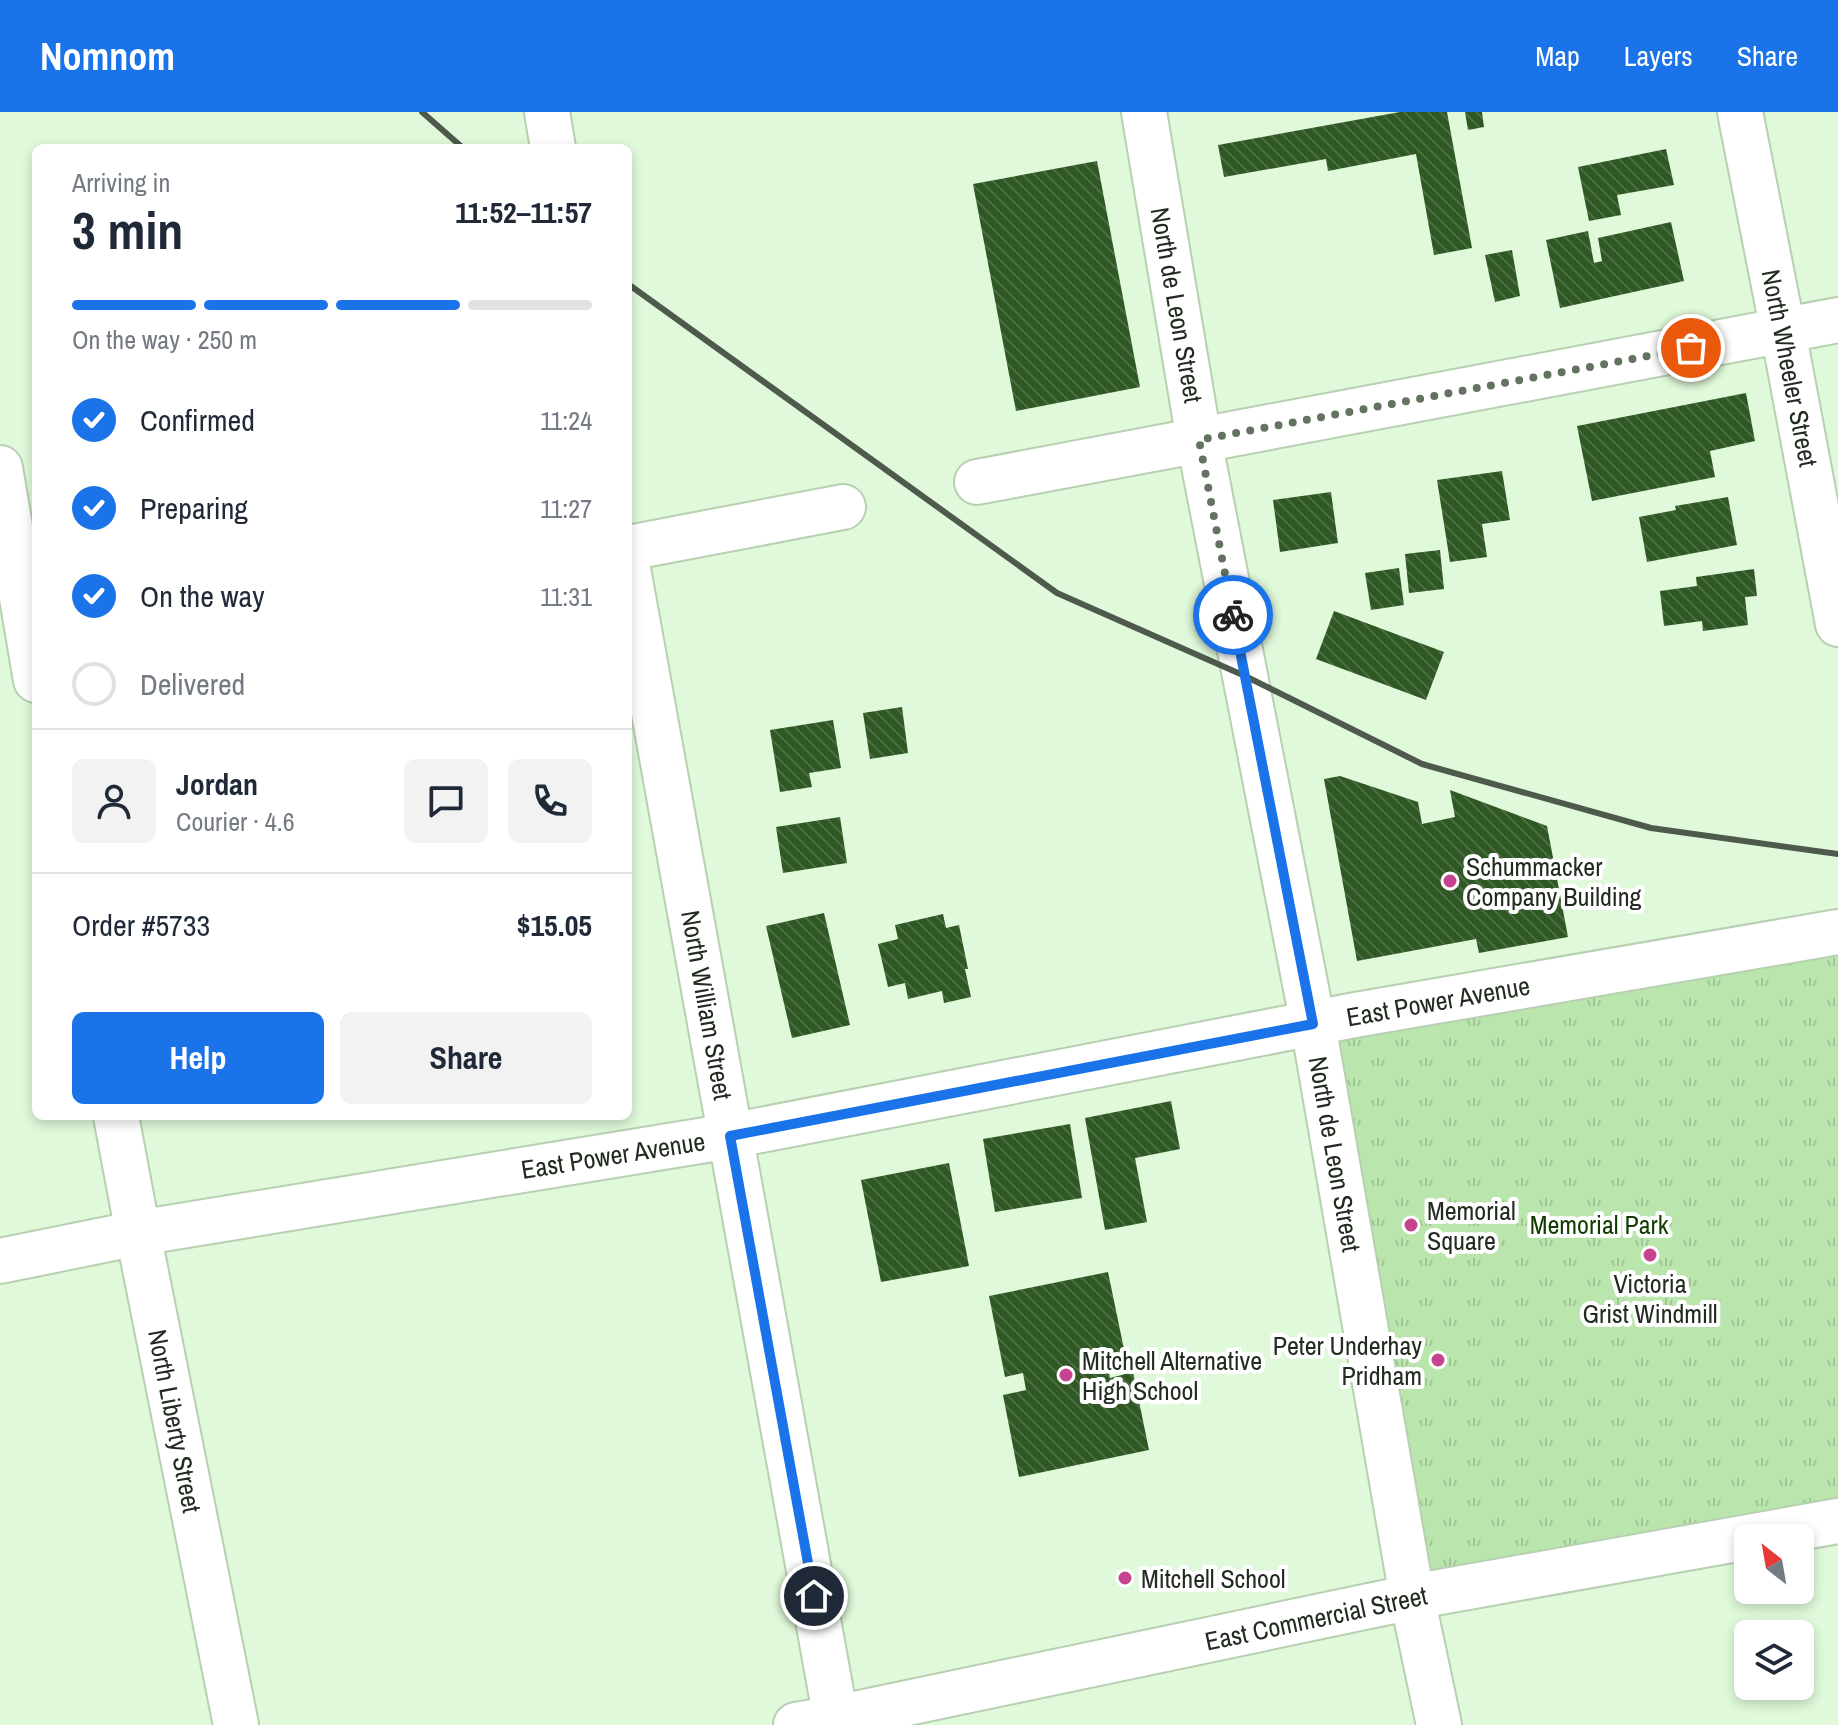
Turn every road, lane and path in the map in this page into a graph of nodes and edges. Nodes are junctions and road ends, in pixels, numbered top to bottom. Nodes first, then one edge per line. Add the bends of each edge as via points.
1 (547, 112) edge
2 (1144, 112) edge
3 (1740, 112) edge
4 (552, 144) edge
5 (1838, 320) edge
6 (1783, 331) junction
7 (1199, 440) junction
8 (0, 468) edge
9 (977, 482) dead end
10 (843, 507) dead end
11 (632, 547) edge
12 (632, 591) edge
13 (1838, 624) edge
14 (26, 662) edge
15 (1838, 932) edge
16 (1313, 1024) junction
17 (117, 1120) edge
18 (730, 1136) junction
19 (138, 1233) junction
20 (0, 1261) edge
21 (1838, 1521) edge
22 (1412, 1597) junction
23 (823, 1723) edge
24 (236, 1725) edge
25 (1439, 1725) edge

1 - 4 street
2 - 7 street, North de Leon Street
3 - 6 street, North Wheeler Street
5 - 6 street
6 - 7 street
6 - 13 street, North Wheeler Street
7 - 9 street
7 - 16 street, North de Leon Street
8 - 14 street
10 - 11 street
12 - 18 street, North William Street
15 - 16 street, East Power Avenue
16 - 18 street, East Power Avenue
16 - 22 street, North de Leon Street
17 - 19 street, North Liberty Street
18 - 19 street, East Power Avenue
18 - 23 street, North William Street
19 - 20 street, East Power Avenue
19 - 24 street, North Liberty Street
21 - 22 street, East Commercial Street
22 - 23 street, East Commercial Street
22 - 25 street, North de Leon Street

